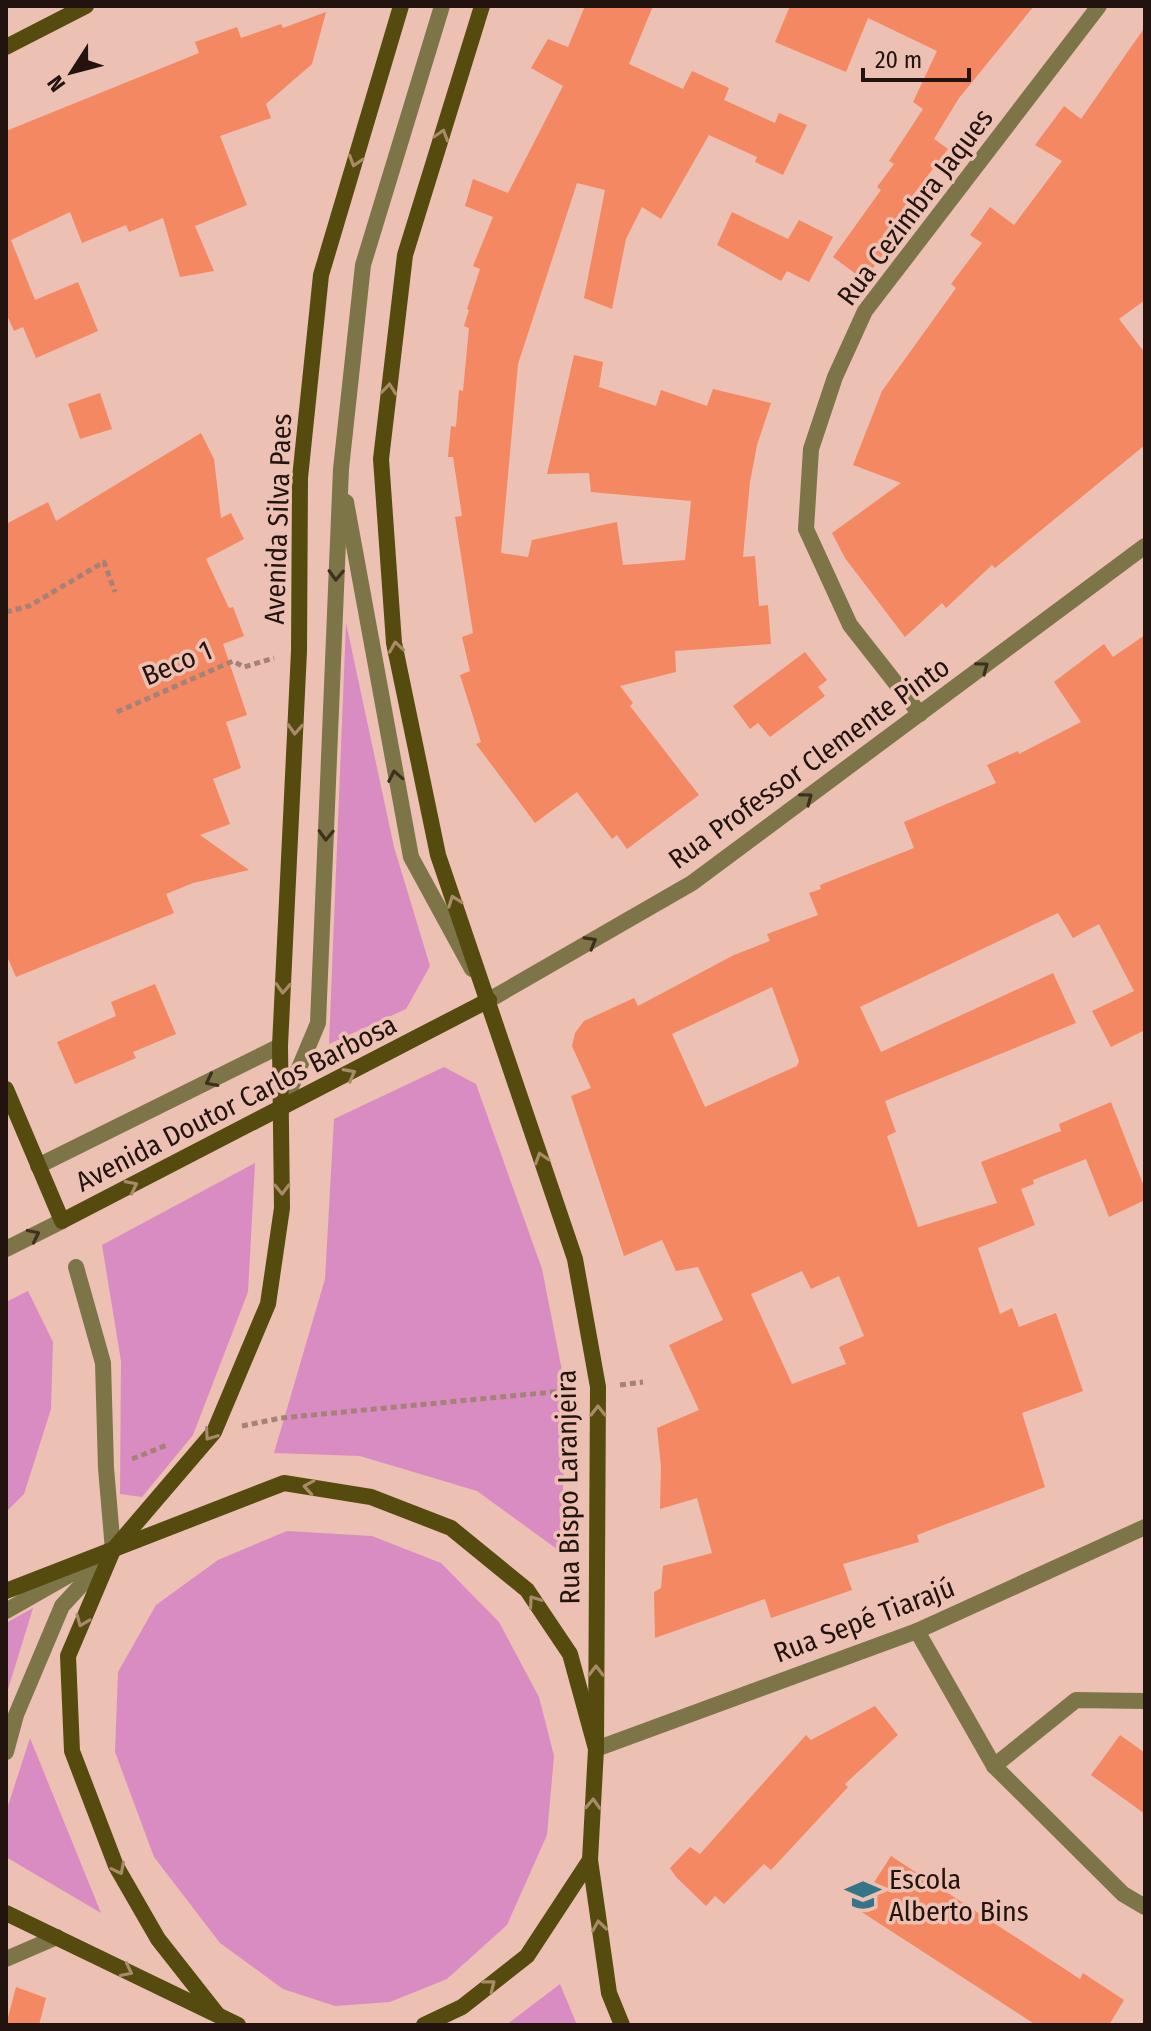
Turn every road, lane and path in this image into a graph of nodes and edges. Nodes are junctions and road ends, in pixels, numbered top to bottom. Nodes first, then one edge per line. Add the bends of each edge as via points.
1 (86, 6) edge
2 (401, 6) edge
3 (442, 6) edge
4 (482, 6) edge
5 (1099, 6) edge
6 (6, 47) edge
7 (341, 469) junction
8 (1145, 546) edge
9 (115, 592) dead end
10 (6, 612) edge
11 (299, 651) junction
12 (117, 712) dead end
13 (920, 714) junction
14 (489, 1000) junction
15 (280, 1046) junction
16 (6, 1089) edge
17 (281, 1111) junction
18 (38, 1166) junction
19 (62, 1221) junction
20 (6, 1249) edge
21 (76, 1267) dead end
22 (643, 1382) dead end
23 (598, 1387) junction
24 (214, 1432) junction
25 (170, 1444) dead end
26 (106, 1468) junction
27 (1145, 1527) edge
28 (113, 1550) junction
29 (6, 1591) edge
30 (6, 1611) edge
31 (917, 1631) junction
32 (1145, 1701) edge
33 (596, 1749) junction
34 (6, 1752) edge
35 (994, 1766) junction
36 (590, 1860) junction
37 (1145, 1907) edge
38 (6, 1913) edge
39 (57, 1937) junction
40 (6, 1959) edge
41 (217, 2014) junction
42 (238, 2025) edge
43 (424, 2025) edge
44 (622, 2025) edge

1 - 6 main road
2 -> 11 main road, Avenida Silva Paes via 321,275 300,478
3 - 7 street via 363,265
14 -> 4 main road via 438,855 394,643 381,459 405,255
5 - 13 street, Rua Cezimbra Jaques via 865,311 811,449 806,529 850,625
14 -> 7 street via 411,857
7 -> 17 street via 318,1023
13 -> 8 street, Rua Professor Clemente Pinto
9 - 10 path via 104,562 29,606
11 - 12 path, Beco 1 via 244,667 233,661
11 -> 15 main road, Avenida Silva Paes
14 -> 13 street, Rua Professor Clemente Pinto via 692,883
17 -> 14 main road, Avenida Doutor Carlos Barbosa
23 -> 14 main road, Rua Bispo Laranjeira via 575,1259
15 - 17 main road, Avenida Silva Paes
15 -> 18 street
16 - 18 main road
19 -> 17 main road, Avenida Doutor Carlos Barbosa
17 -> 24 main road, Avenida Silva Paes via 282,1208 268,1304
18 - 19 main road
20 -> 19 street, Avenida Doutor Carlos Barbosa
21 - 26 street via 103,1363
22 - 23 path
23 - 24 path via 281,1418
33 -> 23 main road, Rua Bispo Laranjeira
24 -> 28 main road, Avenida Silva Paes
25 - 26 path
26 - 28 street
27 - 31 street, Rua Sepé Tiarajú
28 - 29 main road
28 - 30 street
33 -> 28 main road via 570,1654 527,1590 451,1528 371,1497 284,1483
28 - 34 street via 62,1606
28 -> 41 main road via 68,1656 72,1751 116,1866 158,1939
31 - 33 street, Rua Sepé Tiarajú
31 - 35 street
32 - 35 street via 1076,1700
36 -> 33 main road, Rua Bispo Laranjeira
35 - 37 street via 1123,1894
43 -> 36 main road via 462,2007 527,1956
44 -> 36 main road, Rua Bispo Laranjeira via 609,1993
38 - 39 main road
39 - 40 street
39 -> 41 main road
41 - 42 main road

